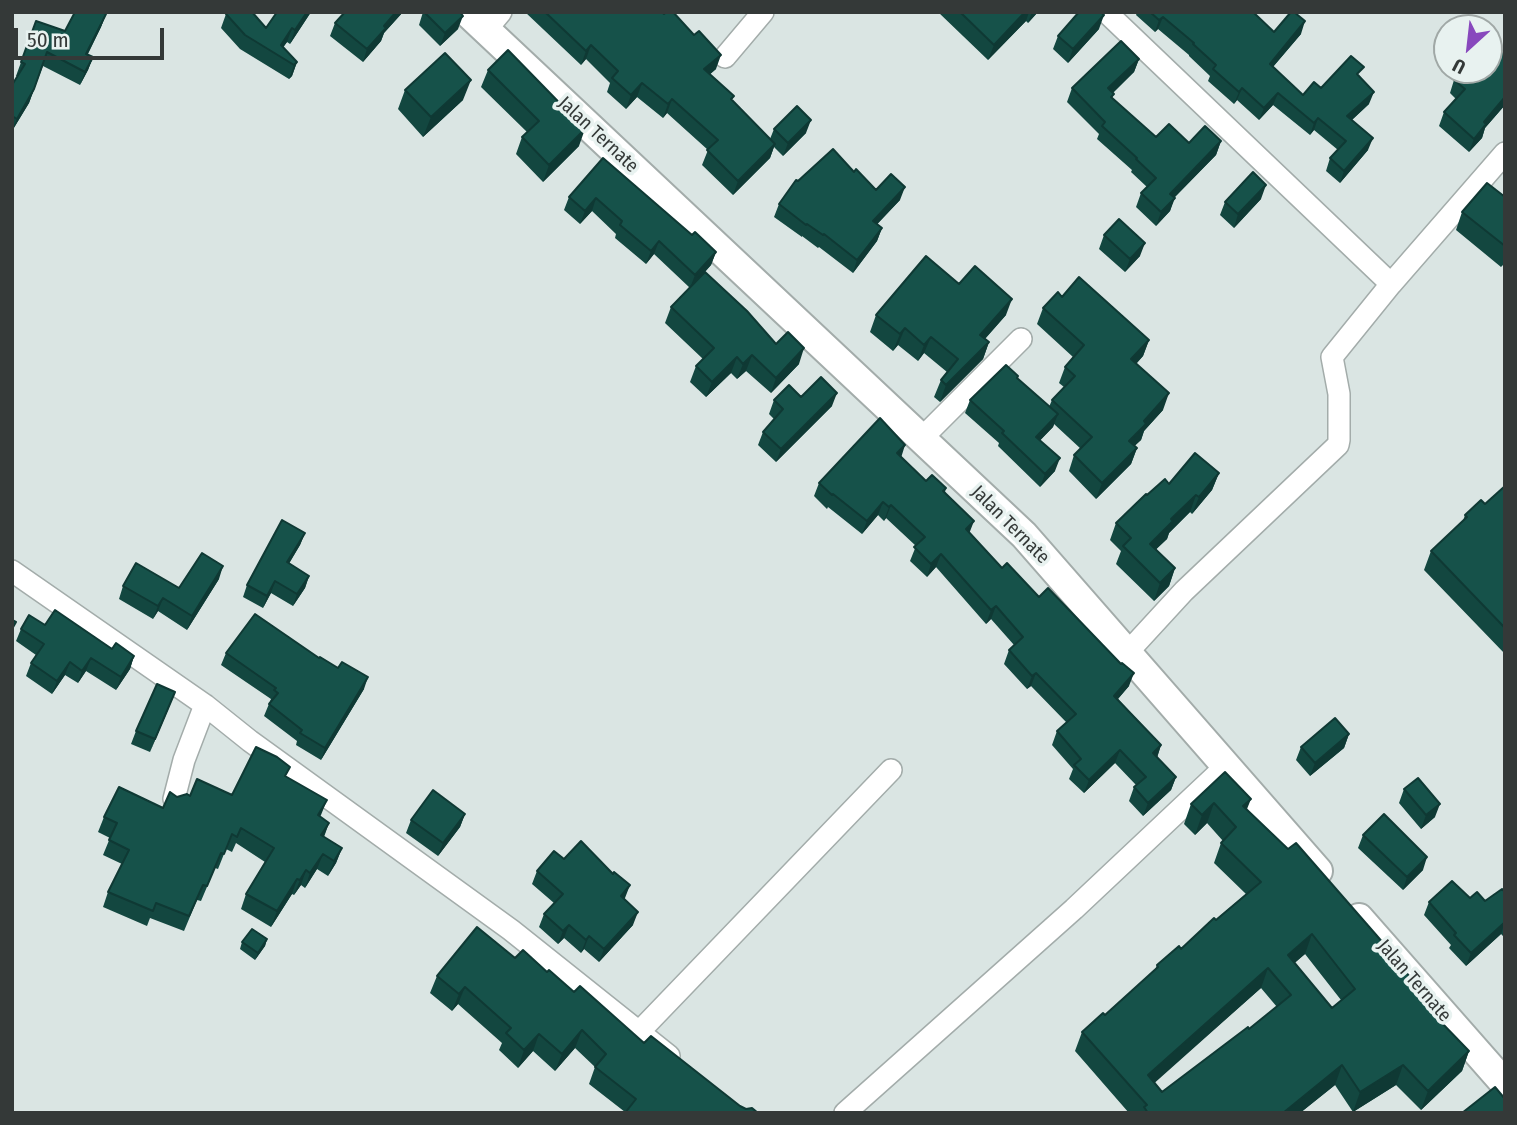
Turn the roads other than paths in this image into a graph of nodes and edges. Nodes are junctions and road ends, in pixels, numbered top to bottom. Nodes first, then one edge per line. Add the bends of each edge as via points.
1 (763, 12) edge
2 (1106, 12) edge
3 (485, 18) edge
4 (725, 57) dead end
5 (1505, 153) edge
6 (1391, 284) junction
7 (1021, 339) dead end
8 (921, 439) junction
9 (12, 571) edge
10 (1127, 653) junction
11 (205, 705) junction
12 (1226, 766) junction
13 (891, 770) dead end
14 (174, 799) edge
15 (639, 1032) junction
16 (680, 1065) edge
17 (1505, 1084) edge
18 (845, 1113) edge

1 - 4 street
2 - 6 street
3 - 8 street, Jalan Ternate
5 - 6 street
6 - 10 street via 1332,357 1339,394 1338,445 1184,591
7 - 8 street
8 - 10 street, Jalan Ternate via 1024,535
9 - 11 street
10 - 12 street, Jalan Ternate
11 - 14 street
11 - 15 street via 510,930
12 - 17 street, Jalan Ternate
12 - 18 street
13 - 15 street
15 - 16 street

